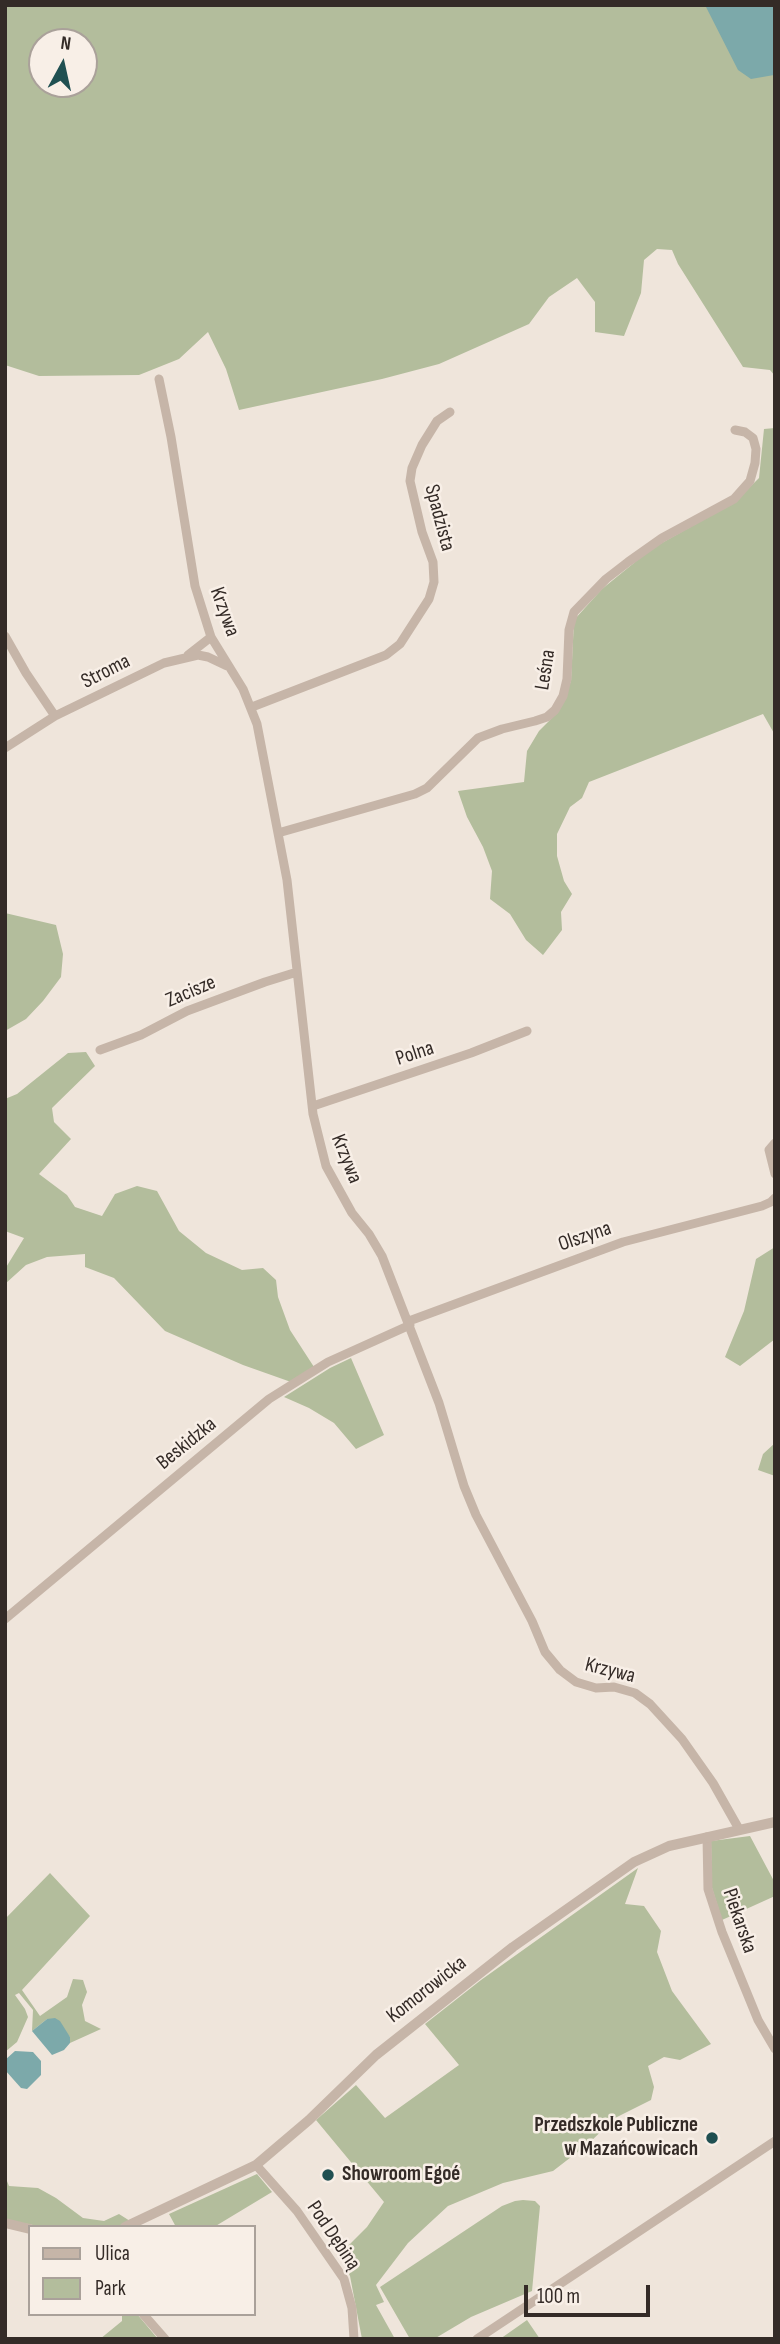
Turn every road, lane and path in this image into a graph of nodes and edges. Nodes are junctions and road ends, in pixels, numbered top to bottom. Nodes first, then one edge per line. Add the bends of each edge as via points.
1 (159, 379) dead end
2 (450, 412) dead end
3 (735, 430) dead end
4 (5, 636) edge
5 (211, 637) junction
6 (186, 656) junction
7 (228, 667) junction
8 (252, 707) junction
9 (55, 716) junction
10 (5, 748) edge
11 (278, 833) junction
12 (298, 972) junction
13 (527, 1031) dead end
14 (100, 1050) dead end
15 (313, 1106) junction
16 (775, 1143) edge
17 (775, 1174) edge
18 (775, 1198) edge
19 (410, 1323) junction
20 (5, 1619) edge
21 (775, 1822) edge
22 (739, 1829) junction
23 (707, 1837) junction
24 (775, 2049) edge
25 (775, 2141) edge
26 (256, 2165) junction
27 (5, 2223) edge
28 (129, 2225) edge
29 (28, 2229) edge
30 (145, 2316) edge
31 (165, 2339) edge
32 (354, 2339) edge
33 (477, 2339) edge

1 - 5 street, Krzywa via 195,586
2 - 8 street, Spadzista via 437,421 412,468 410,481 433,562 434,582 429,599 400,644 386,655
3 - 11 street, Leśna via 753,438 756,449 750,481 734,499 628,562 574,612 567,679 555,710 547,717 478,738 427,788
4 - 9 street
5 - 6 street, Stroma
5 - 7 street, Krzywa
6 - 7 street via 208,657
6 - 9 street, Stroma
7 - 8 street, Krzywa
8 - 11 street, Krzywa
9 - 10 street, Stroma
11 - 12 street, Krzywa
12 - 14 street, Zacisze via 187,1011
12 - 15 street, Krzywa
13 - 15 street, Polna
15 - 19 street, Krzywa via 326,1166 382,1256
16 - 17 street via 769,1150
18 - 19 street, Olszyna via 762,1206 623,1242
19 - 20 street, Beskidzka via 328,1362 269,1399
19 - 22 street, Krzywa via 476,1515 545,1651 559,1670 576,1682 614,1687 650,1703 682,1739
21 - 22 street, Komorowicka
22 - 23 street, Komorowicka
23 - 24 street, Piekarska via 708,1889 737,1971
23 - 26 street, Komorowicka via 669,1846 634,1862 513,1947 376,2055
25 - 33 street
26 - 28 street, Komorowicka
26 - 32 street, Pod Dębiną via 297,2211 344,2278
27 - 29 street
30 - 31 street

